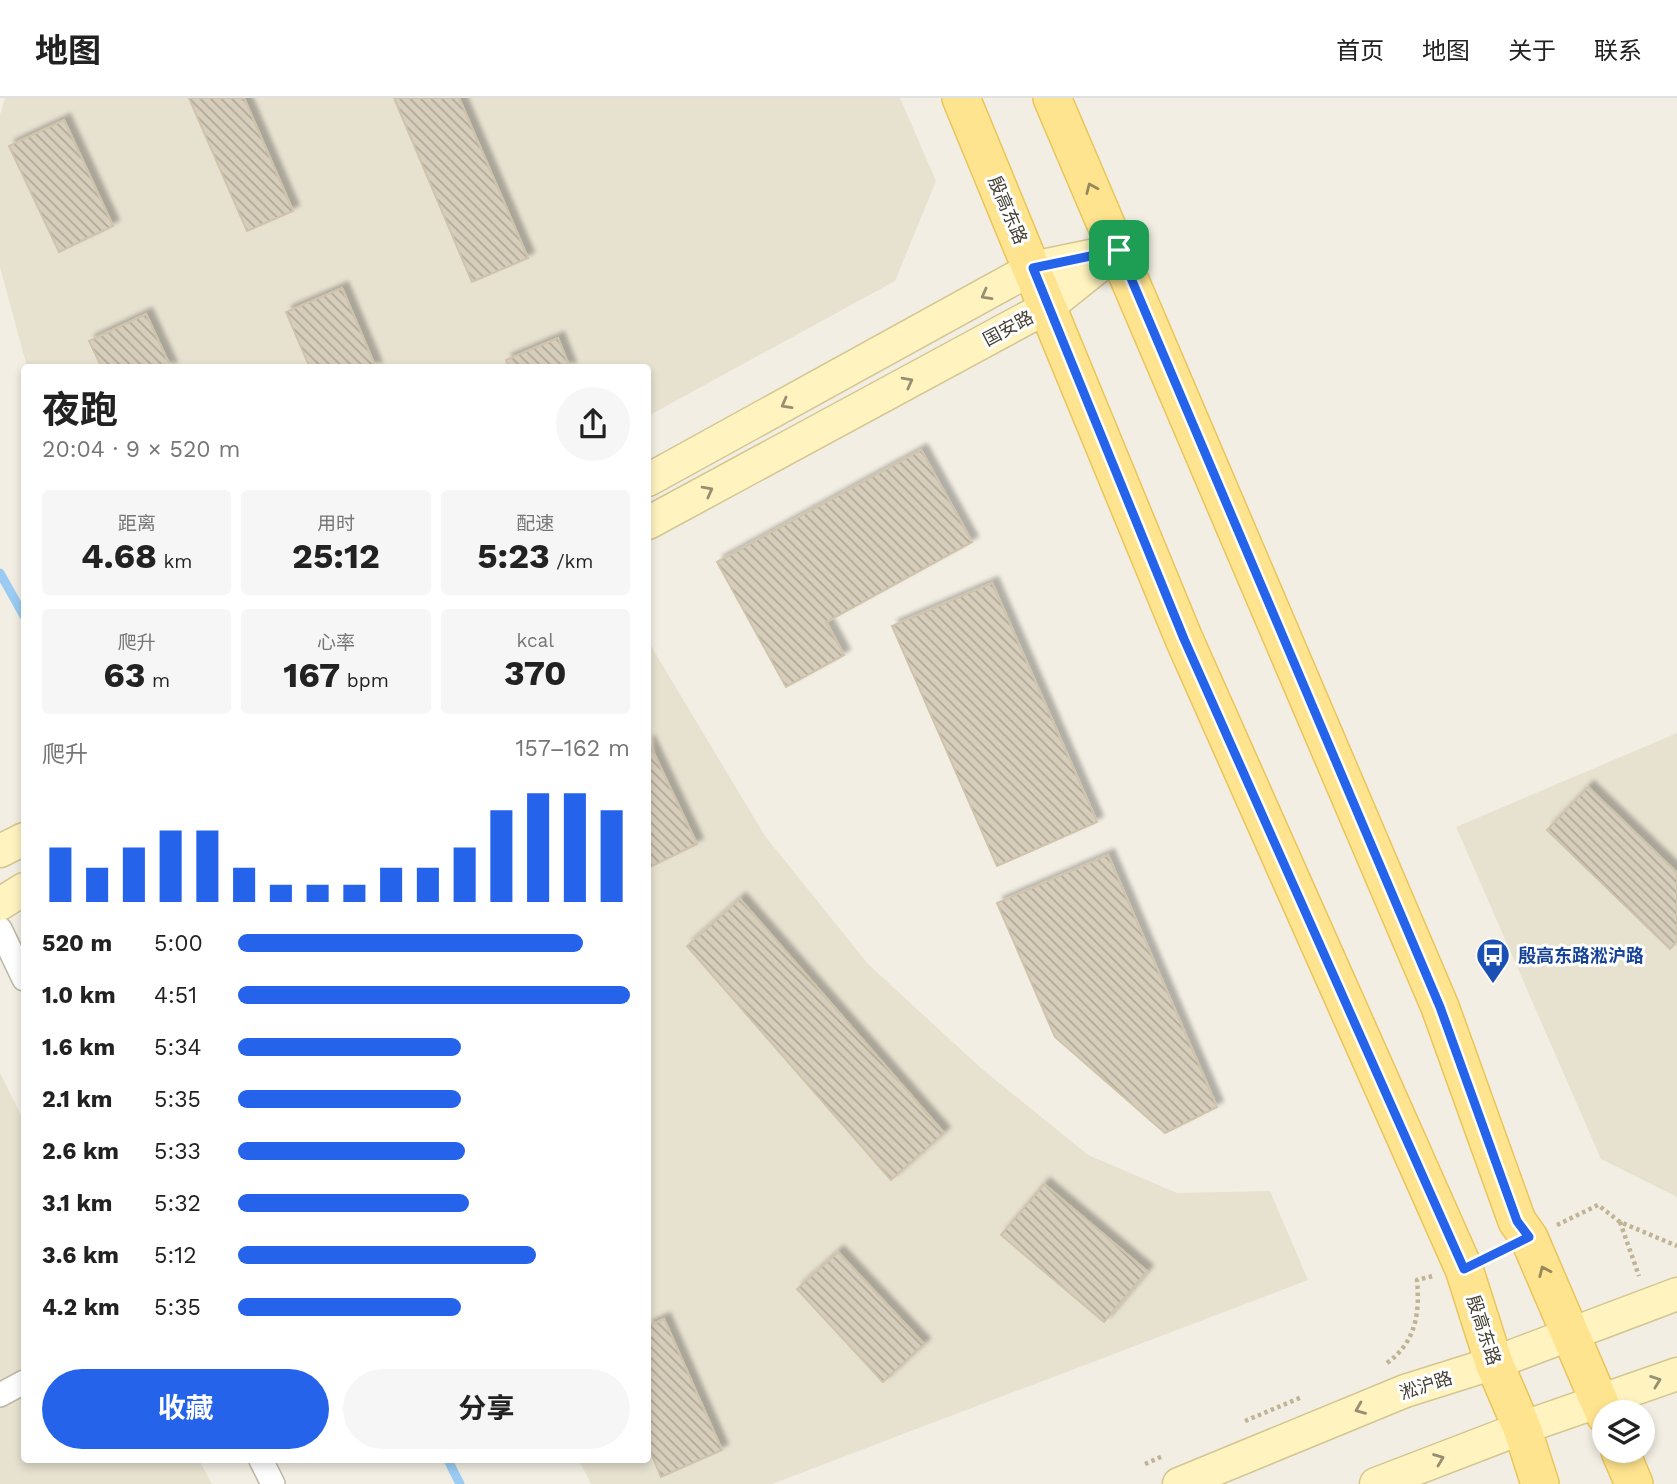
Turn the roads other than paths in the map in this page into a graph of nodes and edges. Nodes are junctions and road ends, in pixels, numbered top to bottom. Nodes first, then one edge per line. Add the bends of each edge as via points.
1 (961, 98) edge
2 (1052, 98) edge
3 (1119, 250) junction
4 (1033, 268) junction
5 (1049, 306) junction
6 (651, 478) edge
7 (651, 521) edge
8 (21, 840) edge
9 (0, 851) edge
10 (21, 891) edge
11 (0, 904) edge
12 (0, 929) edge
13 (21, 973) edge
14 (1677, 1294) edge
15 (1571, 1334) junction
16 (1494, 1363) junction
17 (1677, 1374) edge
18 (21, 1384) edge
19 (0, 1395) edge
20 (1599, 1400) edge
21 (1620, 1400) edge
22 (1592, 1410) edge
23 (1522, 1428) junction
24 (262, 1463) edge
25 (1625, 1463) edge
26 (273, 1484) edge
27 (1179, 1484) edge
28 (1376, 1484) edge
29 (1540, 1484) edge
30 (1634, 1484) edge

1 - 4 main road, 殷高东路
3 -> 2 main road
3 - 4 street
3 - 5 street, 国安路
15 -> 3 main road via 1529,1237 1517,1221 1440,1007
4 - 5 main road, 殷高东路
4 -> 6 street
7 -> 5 street, 国安路
5 - 16 main road, 殷高东路 via 1184,639 1464,1269
8 - 9 street
10 - 11 street
12 - 13 street
14 - 15 street, 淞沪路
15 - 16 street, 淞沪路
15 - 20 main road
16 - 23 main road, 殷高东路
16 -> 27 street, 淞沪路 via 1405,1391
21 -> 17 street
18 - 19 street
22 - 23 street
28 -> 23 street
23 - 29 main road, 殷高东路
24 - 26 street
25 - 30 main road

